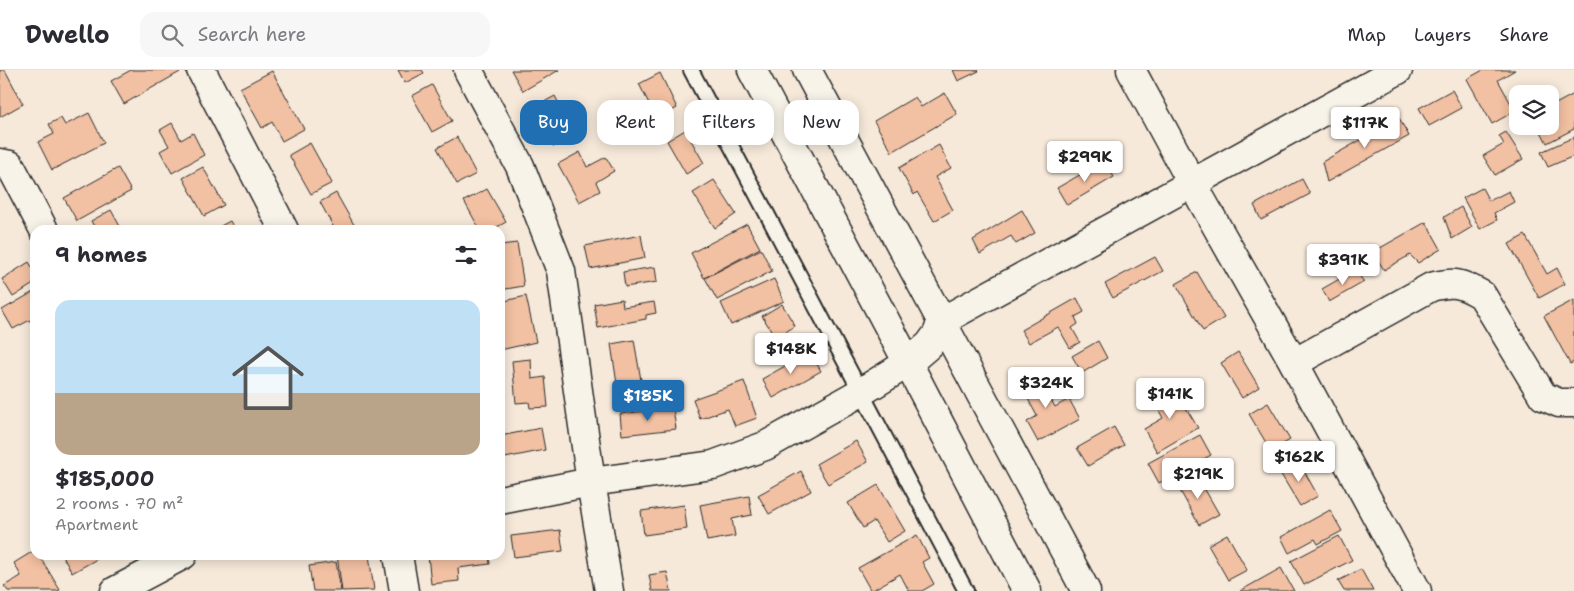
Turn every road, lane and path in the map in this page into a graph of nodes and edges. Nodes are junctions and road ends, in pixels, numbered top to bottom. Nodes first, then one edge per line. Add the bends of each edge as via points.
1 (201, 70) edge
2 (468, 70) edge
3 (691, 70) edge
4 (752, 70) edge
5 (807, 70) edge
6 (1132, 70) edge
7 (1398, 70) edge
8 (0, 163) edge
9 (1192, 183) junction
10 (41, 225) edge
11 (281, 225) edge
12 (942, 321) junction
13 (908, 363) junction
14 (1294, 363) junction
15 (861, 392) junction
16 (1574, 403) edge
17 (591, 482) junction
18 (505, 499) edge
19 (174, 560) edge
20 (399, 560) edge
21 (115, 591) edge
22 (404, 591) edge
23 (609, 591) edge
24 (966, 591) edge
25 (1028, 591) edge
26 (1086, 591) edge
27 (1417, 591) edge

1 - 11 street
2 - 17 street via 520,166 561,271
3 - 15 lane
4 - 13 street
5 - 12 street
6 - 9 street
7 - 9 street
8 - 10 street via 10,165
9 - 12 street
9 - 14 street
12 - 13 street via 929,345
12 - 26 street
13 - 15 street
13 - 25 street
14 - 16 street via 1431,287 1448,282 1482,294 1543,396 1559,403
14 - 27 street
15 - 17 street via 765,446 713,465
15 - 24 lane
17 - 18 street
17 - 23 street
19 - 21 street
20 - 22 street

